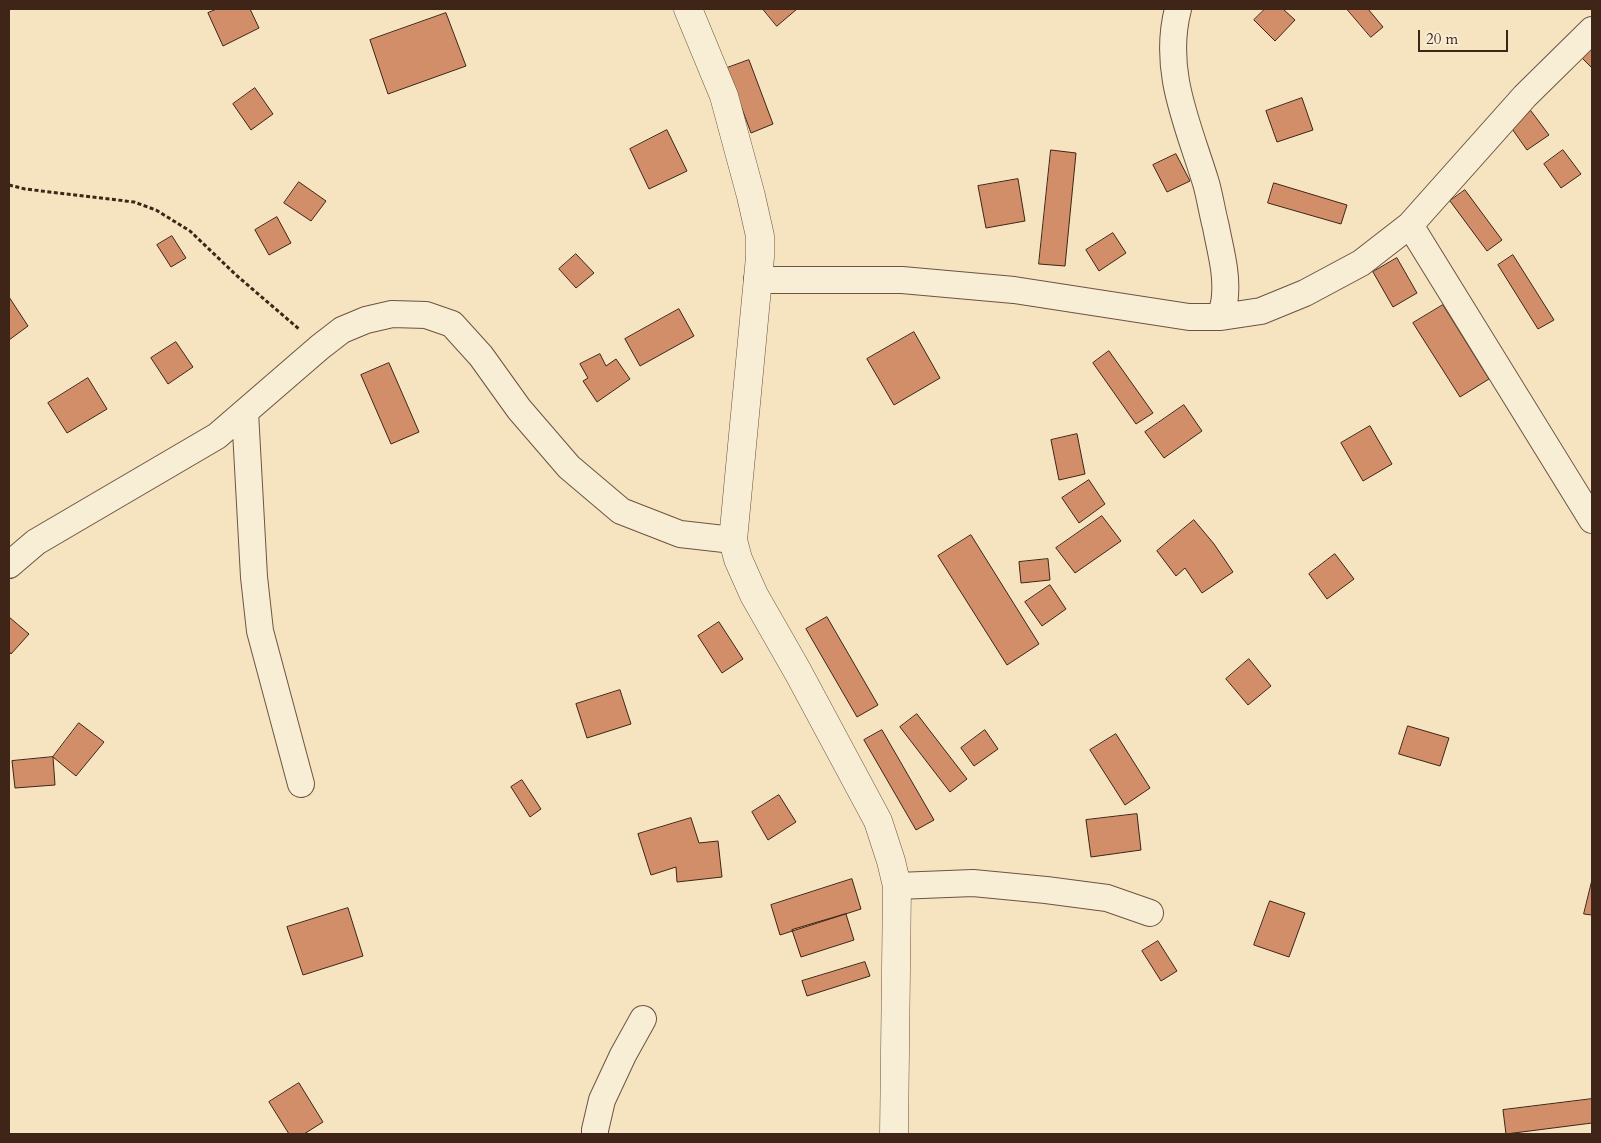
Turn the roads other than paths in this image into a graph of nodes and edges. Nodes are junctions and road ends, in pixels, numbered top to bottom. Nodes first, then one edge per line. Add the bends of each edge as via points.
1 (688, 9) edge
2 (1178, 9) edge
3 (1592, 30) edge
4 (1410, 225) junction
5 (757, 280) junction
6 (1221, 317) junction
7 (245, 412) junction
8 (1592, 520) edge
9 (733, 540) junction
10 (9, 565) edge
11 (301, 784) dead end
12 (897, 886) junction
13 (1150, 913) dead end
14 (643, 1019) dead end
15 (595, 1134) edge
16 (894, 1134) edge

1 - 5 street via 724,96 751,196 760,236
2 - 6 street via 1172,44 1176,82 1206,184 1224,267 1226,295
3 - 4 street via 1525,96
4 - 6 street via 1361,263 1305,293 1261,312
4 - 8 street
5 - 6 street via 902,280 1014,290 1189,317
5 - 9 street
7 - 9 street via 342,330 392,314 426,315 452,324 569,468 621,511 680,534
7 - 10 street via 217,436 36,542
7 - 11 street via 260,631
9 - 12 street via 754,594 878,821
12 - 13 street via 973,882 1107,898
12 - 16 street
14 - 15 street via 602,1100

